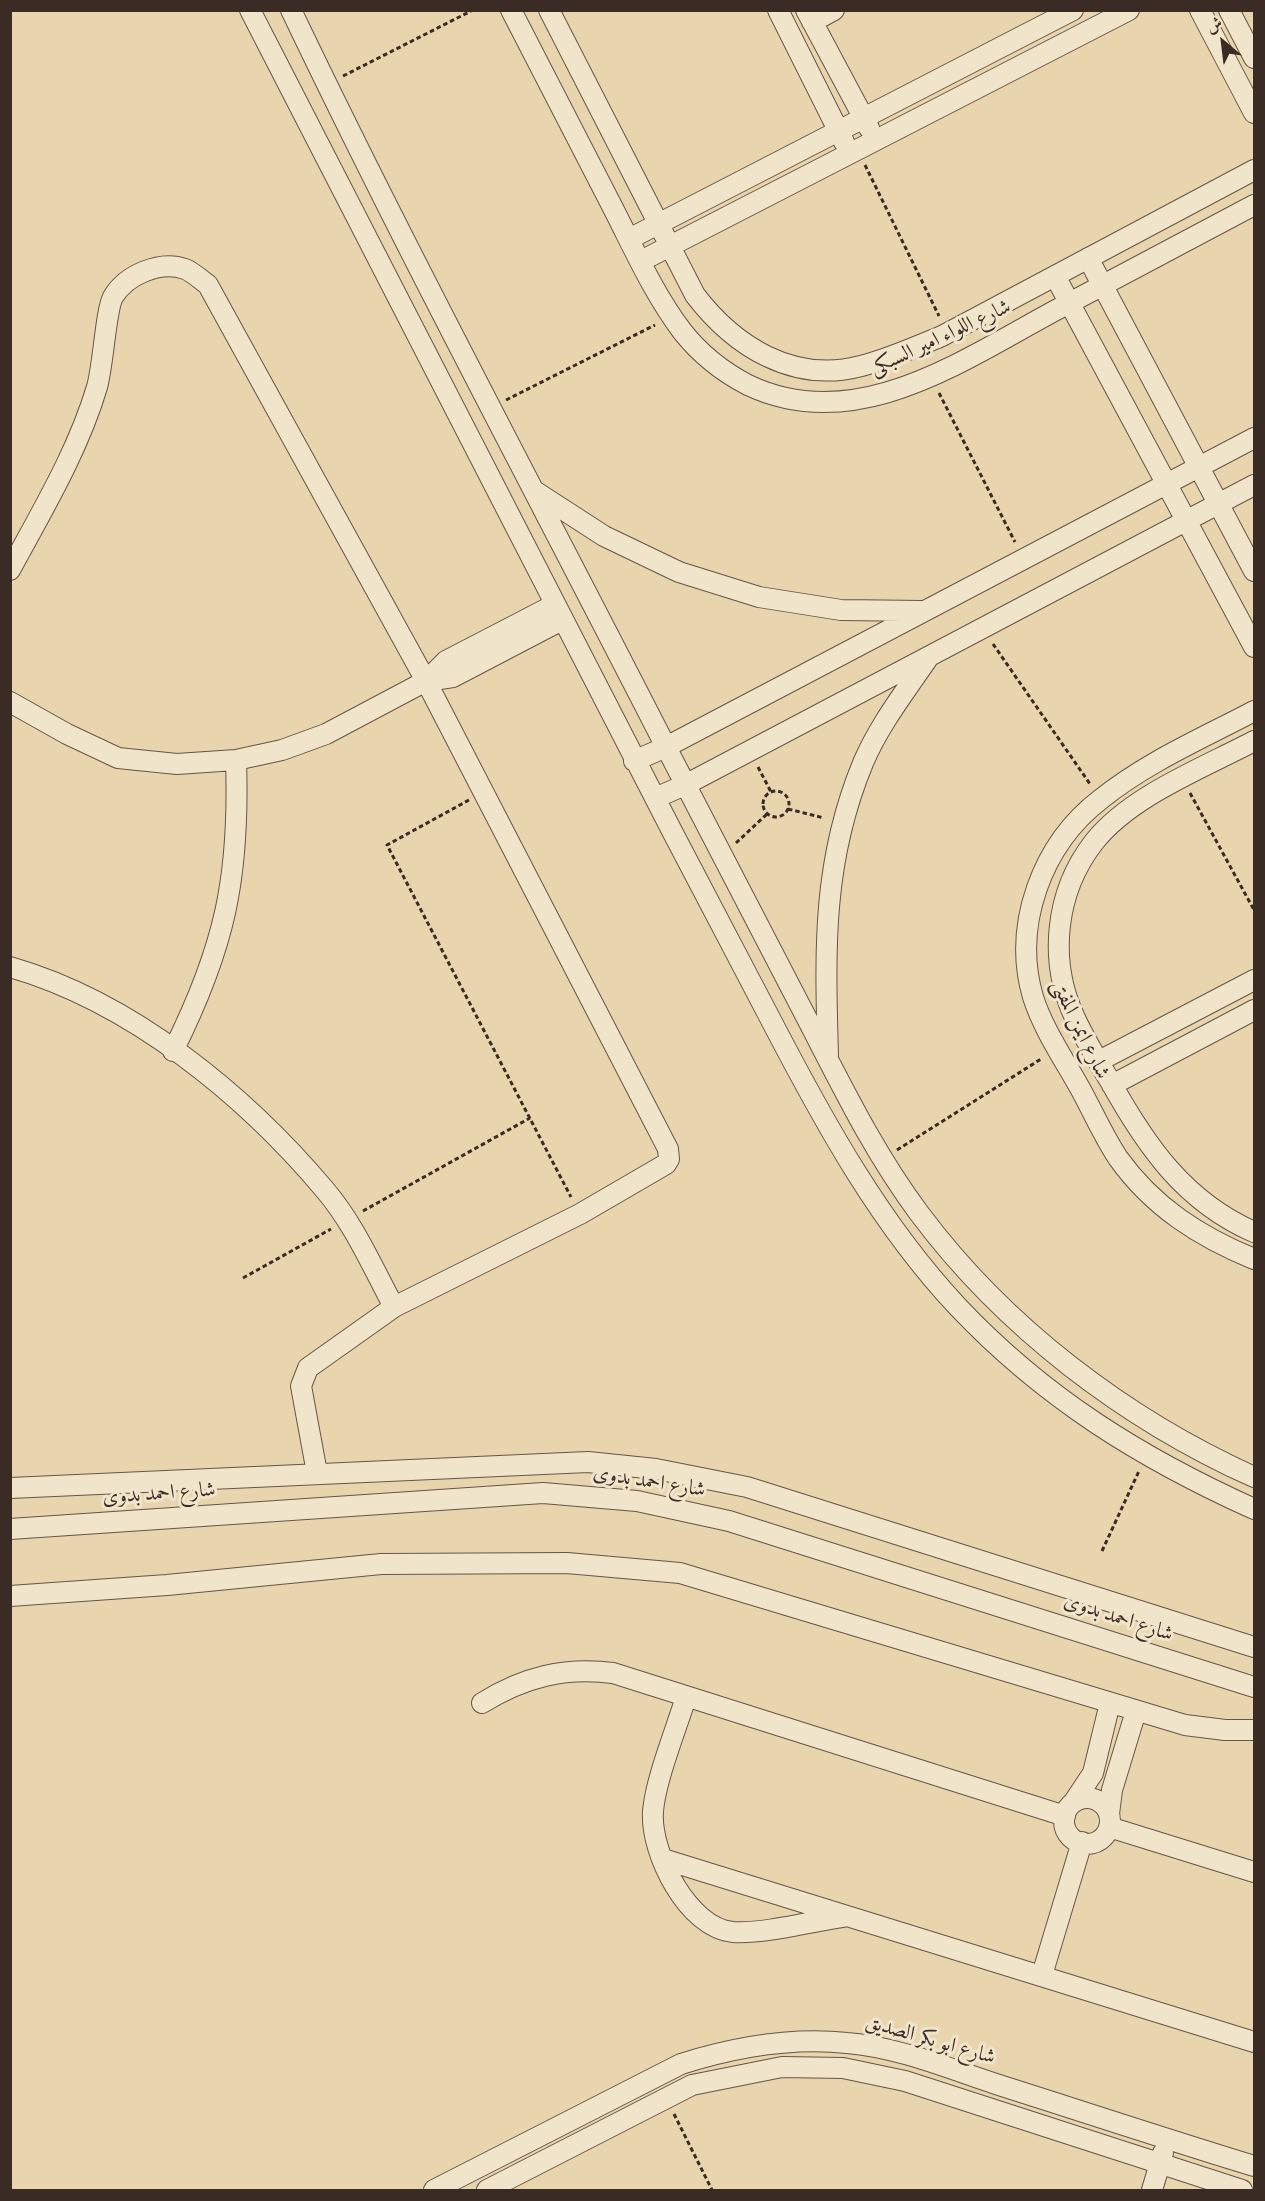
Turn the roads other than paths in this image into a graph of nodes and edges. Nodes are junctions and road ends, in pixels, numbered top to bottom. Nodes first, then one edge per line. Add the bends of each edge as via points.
1 (250, 10) edge
2 (291, 10) edge
3 (511, 10) edge
4 (549, 10) edge
5 (778, 10) edge
6 (834, 10) edge
7 (1073, 10) edge
8 (1129, 10) edge
9 (1200, 10) edge
10 (1229, 10) edge
11 (809, 16) edge
12 (1254, 58) edge
13 (1254, 112) edge
14 (863, 118) junction
15 (838, 131) junction
16 (861, 148) junction
17 (1254, 170) edge
18 (1254, 206) edge
19 (658, 224) junction
20 (629, 239) junction
21 (670, 247) junction
22 (1088, 258) junction
23 (641, 261) junction
24 (1055, 276) junction
25 (1102, 285) junction
26 (1070, 303) junction
27 (944, 334) junction
28 (954, 364) junction
29 (1254, 438) edge
30 (1198, 468) junction
31 (1167, 484) junction
32 (1254, 485) edge
33 (535, 490) junction
34 (1218, 504) junction
35 (1187, 521) junction
36 (10, 570) edge
37 (1254, 570) edge
38 (924, 611) junction
39 (558, 612) junction
40 (1254, 647) edge
41 (931, 655) junction
42 (426, 681) junction
43 (10, 702) edge
44 (1254, 711) edge
45 (1254, 741) edge
46 (666, 747) junction
47 (237, 760) junction
48 (634, 761) junction
49 (685, 785) junction
50 (655, 798) junction
51 (10, 967) edge
52 (1254, 980) edge
53 (1254, 1010) edge
54 (173, 1051) junction
55 (829, 1061) junction
56 (1099, 1061) junction
57 (1112, 1085) junction
58 (1254, 1232) edge
59 (1254, 1259) edge
60 (394, 1307) junction
61 (317, 1473) junction
62 (1254, 1477) edge
63 (10, 1488) edge
64 (1254, 1509) edge
65 (10, 1529) edge
66 (10, 1596) edge
67 (1254, 1647) edge
68 (1254, 1687) edge
69 (687, 1697) junction
70 (1110, 1702) junction
71 (482, 1703) dead end
72 (1136, 1711) junction
73 (1254, 1730) edge
74 (1069, 1810) junction
75 (1109, 1821) junction
76 (1082, 1842) junction
77 (663, 1858) junction
78 (1254, 1872) edge
79 (851, 1915) junction
80 (1042, 1975) junction
81 (1254, 2042) edge
82 (1168, 2139) junction
83 (1199, 2149) junction
84 (1160, 2165) junction
85 (1254, 2166) edge
86 (1189, 2183) edge
87 (434, 2190) edge
88 (487, 2190) edge
89 (1152, 2190) edge
90 (1242, 2190) edge

1 - 39 street
2 - 33 street
3 - 20 street, شارع اللواء امير السبكى
4 - 19 street, شارع اللواء امير السبكى
5 - 15 street
6 - 11 street
7 - 14 street
8 - 16 street
9 - 13 street
10 - 12 street
11 - 14 street
14 - 15 street
14 - 16 street
15 - 16 street
15 - 19 street
16 - 21 street
17 - 22 street, شارع اللواء امير السبكى
18 - 25 street, شارع اللواء امير السبكى
19 - 20 street
19 - 21 street, شارع اللواء امير السبكى
20 - 23 street, شارع اللواء امير السبكى
21 - 23 street
21 - 27 street, شارع اللواء امير السبكى via 695,295 714,320 765,357 826,370 858,367
22 - 24 street, شارع اللواء امير السبكى
22 - 25 street
23 - 28 street, شارع اللواء امير السبكى via 682,331 705,356 733,377 764,392 797,401 831,404 866,400 899,390
24 - 26 street
24 - 27 street, شارع اللواء امير السبكى
25 - 26 street, شارع اللواء امير السبكى
25 - 30 street
26 - 28 street, شارع اللواء امير السبكى
26 - 31 street
27 - 28 street
29 - 30 street
30 - 31 street
30 - 34 street
31 - 35 street
31 - 38 street
32 - 34 street
33 - 38 street via 604,536 679,572 759,597 841,610
33 - 46 street
34 - 35 street
34 - 37 street
35 - 40 street
35 - 41 street
36 - 42 street via 83,425 97,386 112,298 131,277 157,267 185,269 208,285
38 - 46 street
39 - 42 street via 446,661
39 - 48 street
41 - 49 street
41 - 55 street via 894,708 864,762 842,823 828,893 825,973
42 - 47 street via 326,735
42 - 60 street via 669,1154 666,1164 580,1214
43 - 47 street via 118,758 177,764
44 - 59 street, شارع ايمن المفتى via 1148,767 1100,799 1074,824 1050,858 1033,896 1026,930 1026,965 1034,999 1117,1157 1145,1191 1178,1220 1215,1243
45 - 56 street, شارع ايمن المفتى via 1127,811 1095,840 1077,867 1065,896 1059,926 1059,958 1063,987 1074,1018
46 - 48 street
46 - 49 street
47 - 54 street via 238,820 225,919 201,996
48 - 50 street
49 - 50 street
49 - 55 street
50 - 64 street via 817,1109 914,1254 959,1308 1011,1359 1067,1405 1146,1455
51 - 54 street via 83,995 129,1020
52 - 56 street
53 - 57 street
54 - 60 street via 216,1081 326,1191
55 - 62 street via 870,1140 920,1214 978,1282 1026,1329 1132,1410
56 - 57 street, شارع ايمن المفتى
57 - 58 street, شارع ايمن المفتى via 1156,1156 1179,1182 1206,1205
60 - 61 street via 308,1368 302,1378
61 - 63 street, شارع احمد بدوى
61 - 67 street, شارع احمد بدوى via 588,1462 656,1469 747,1487
65 - 68 street, شارع احمد بدوى via 543,1493 637,1501 729,1521
66 - 70 street via 381,1564 567,1563 680,1573
69 - 71 street via 613,1673 576,1671 537,1676
69 - 74 street
69 - 77 street via 653,1810 653,1827
70 - 72 street
70 - 74 street via 1093,1773
72 - 73 street via 1185,1725
72 - 75 street via 1113,1784
74 - 75 street via 1085,1798 1097,1800
74 - 76 street via 1069,1834
75 - 76 street via 1097,1841
75 - 78 street
76 - 80 street
77 - 79 street
77 - 79 street via 690,1910 717,1928 749,1931
79 - 80 street
80 - 81 street
82 - 83 street, شارع ابو بكر الصديق
82 - 84 street
82 - 87 street, شارع ابو بكر الصديق via 909,2056 850,2043 812,2040 711,2054 671,2068
83 - 85 street, شارع ابو بكر الصديق
83 - 86 street
84 - 86 street
84 - 88 street via 905,2080 843,2068 782,2067 721,2078 665,2097
84 - 89 street
86 - 90 street

